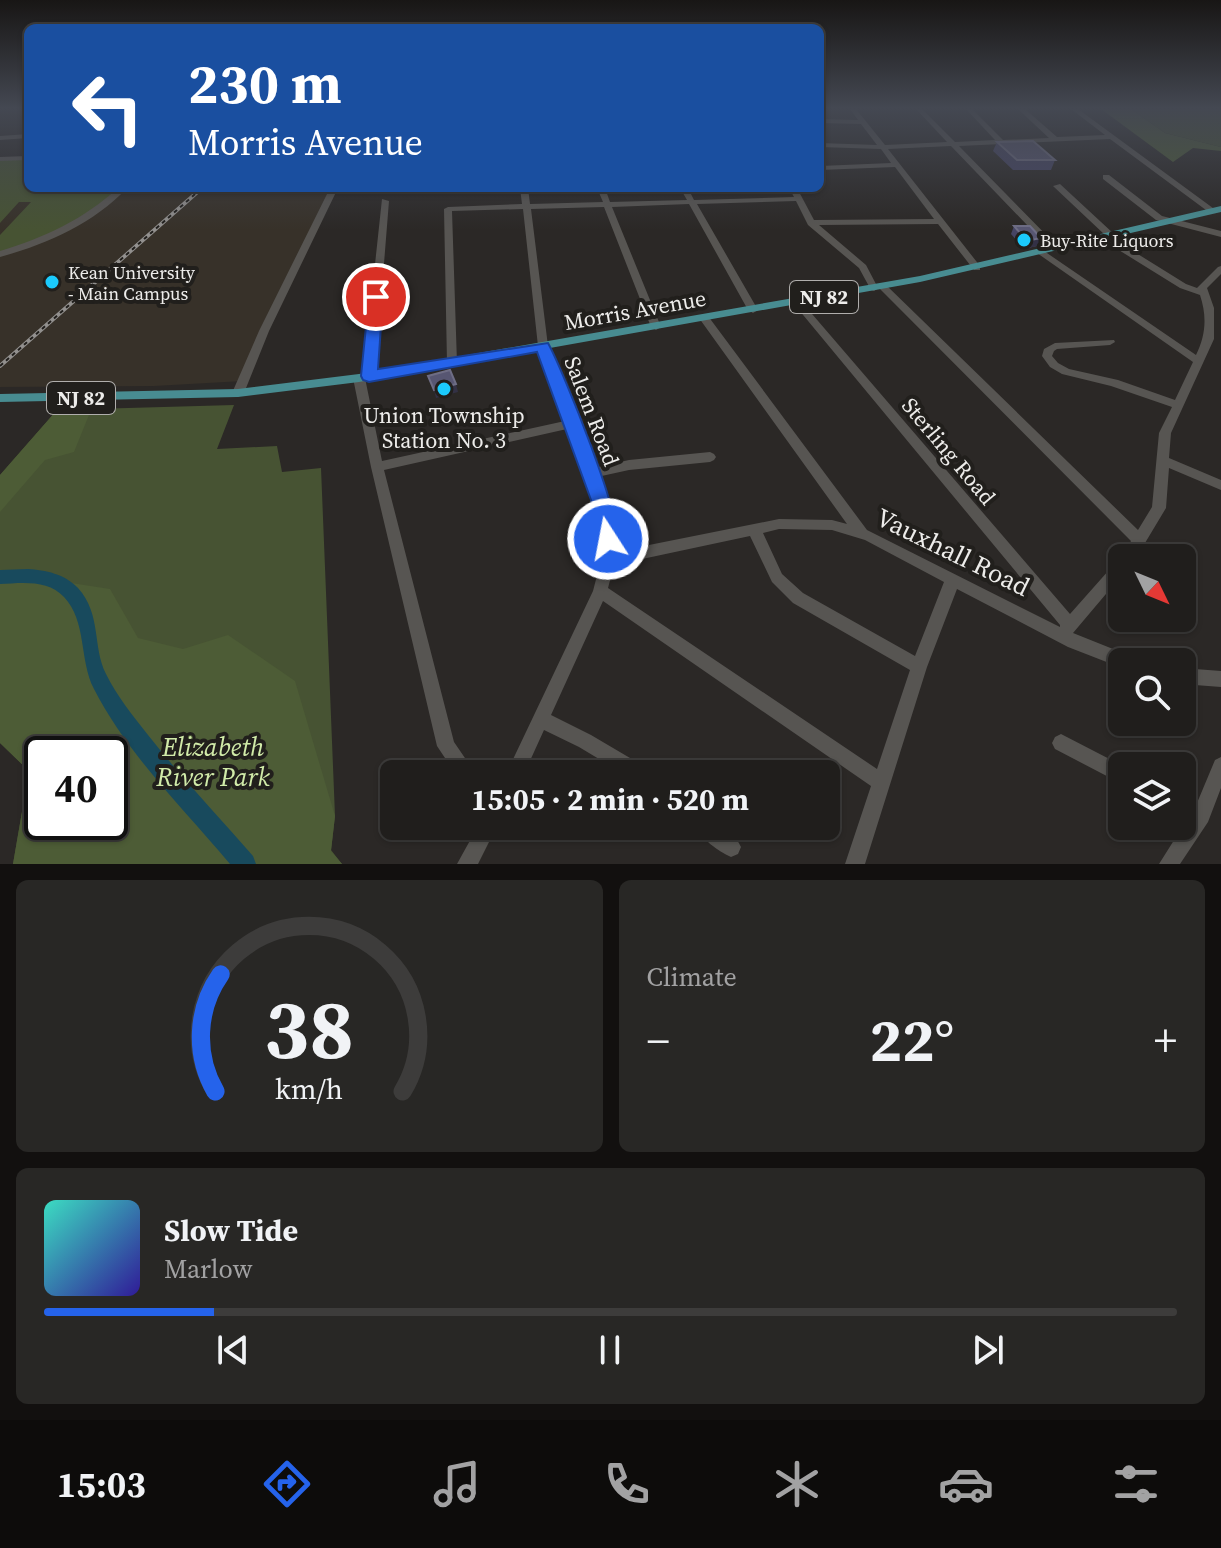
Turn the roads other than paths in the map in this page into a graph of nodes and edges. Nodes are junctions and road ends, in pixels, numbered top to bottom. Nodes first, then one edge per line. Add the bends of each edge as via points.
1 (884, 149) edge
2 (956, 149) edge
3 (1128, 149) edge
4 (24, 158) edge
5 (0, 159) edge
6 (896, 165) junction
7 (824, 168) edge
8 (1106, 177) dead end
9 (1057, 186) dead end
10 (118, 192) edge
11 (332, 192) edge
12 (525, 192) edge
13 (603, 192) edge
14 (686, 192) edge
15 (794, 192) edge
16 (797, 199) junction
17 (385, 201) dead end
18 (691, 201) junction
19 (607, 203) junction
20 (527, 206) junction
21 (1217, 210) edge
22 (940, 221) junction
23 (1172, 221) junction
24 (811, 223) junction
25 (1221, 234) edge
26 (1108, 236) junction
27 (1055, 249) junction
28 (1041, 253) junction
29 (0, 254) edge
30 (977, 268) junction
31 (1221, 269) edge
32 (878, 287) junction
33 (1202, 293) junction
34 (797, 302) junction
35 (753, 310) junction
36 (1215, 310) edge
37 (704, 318) junction
38 (656, 327) junction
39 (1110, 342) dead end
40 (543, 346) junction
41 (1198, 361) junction
42 (452, 363) junction
43 (364, 377) junction
44 (238, 393) junction
45 (0, 398) edge
46 (1176, 404) junction
47 (570, 424) junction
48 (710, 457) dead end
49 (1163, 460) junction
50 (377, 467) junction
51 (591, 474) junction
52 (1221, 485) edge
53 (606, 518) junction
54 (754, 529) junction
55 (862, 534) junction
56 (1140, 541) junction
57 (1138, 544) edge
58 (648, 551) junction
59 (608, 560) junction
60 (953, 579) junction
61 (1108, 581) edge
62 (600, 591) junction
63 (1066, 630) junction
64 (1108, 652) edge
65 (919, 667) junction
66 (1196, 677) edge
67 (1221, 679) edge
68 (540, 719) junction
69 (1061, 743) dead end
70 (456, 760) edge
71 (521, 760) edge
72 (617, 760) edge
73 (1221, 766) edge
74 (1108, 768) edge
75 (882, 783) junction
76 (1196, 813) edge
77 (1201, 815) junction
78 (480, 840) edge
79 (722, 840) edge
80 (731, 847) dead end
81 (467, 864) edge
82 (855, 864) edge
83 (1169, 864) edge

1 - 6 street
2 - 27 street
3 - 21 street
4 - 5 street
6 - 7 street
6 - 22 street
8 - 23 street via 1159,218
9 - 26 street
10 - 29 street via 84,220
11 - 44 street
12 - 20 street, Salem Road
13 - 19 street
14 - 18 street
15 - 16 street
16 - 18 street
16 - 24 street
17 - 43 street
18 - 19 street
18 - 35 street
19 - 20 street
19 - 38 street
20 - 40 street, Salem Road
20 - 42 street via 448,209
21 - 23 main road, Morris Avenue / NJ 82
22 - 24 street
22 - 30 street
23 - 25 street
23 - 26 main road, Morris Avenue / NJ 82
24 - 32 street via 863,267
26 - 27 main road, Morris Avenue / NJ 82
26 - 33 street
27 - 28 main road, Morris Avenue / NJ 82
28 - 30 main road, Morris Avenue / NJ 82
28 - 41 street
30 - 32 main road, Morris Avenue / NJ 82
31 - 33 street via 1205,281
32 - 34 main road, Morris Avenue / NJ 82
32 - 56 street
33 - 36 street
34 - 35 main road, Morris Avenue / NJ 82
34 - 63 street, Sterling Road
35 - 37 main road, Morris Avenue / NJ 82
36 - 41 street
37 - 38 main road, Morris Avenue / NJ 82
37 - 55 street
38 - 40 main road, Morris Avenue / NJ 82
39 - 46 street via 1055,346 1047,356 1066,372
40 - 42 main road, Morris Avenue / NJ 82
40 - 47 street, Salem Road
41 - 46 street
42 - 43 main road, Morris Avenue / NJ 82
43 - 44 main road, Morris Avenue / NJ 82
43 - 50 street
44 - 45 main road, Morris Avenue / NJ 82
46 - 49 street via 1165,433
47 - 50 street
47 - 51 street, Salem Road
48 - 51 street
49 - 52 street
49 - 56 street via 1159,508
50 - 70 street via 446,746
51 - 53 street, Salem Road
53 - 58 street via 620,538
53 - 59 street, Salem Road
54 - 55 street, Vauxhall Road via 800,522
54 - 58 street, Vauxhall Road
54 - 65 street via 784,587
55 - 60 street, Vauxhall Road
56 - 57 street
58 - 59 street, Vauxhall Road
59 - 62 street, Salem Road
60 - 63 street, Vauxhall Road
60 - 65 street
61 - 63 street
62 - 68 street, Salem Road
62 - 75 street
63 - 64 street, Vauxhall Road
65 - 75 street
66 - 67 street
68 - 71 street, Salem Road
68 - 72 street
69 - 74 street
73 - 77 street
75 - 82 street
76 - 77 street
77 - 83 street
78 - 81 street
79 - 80 street

